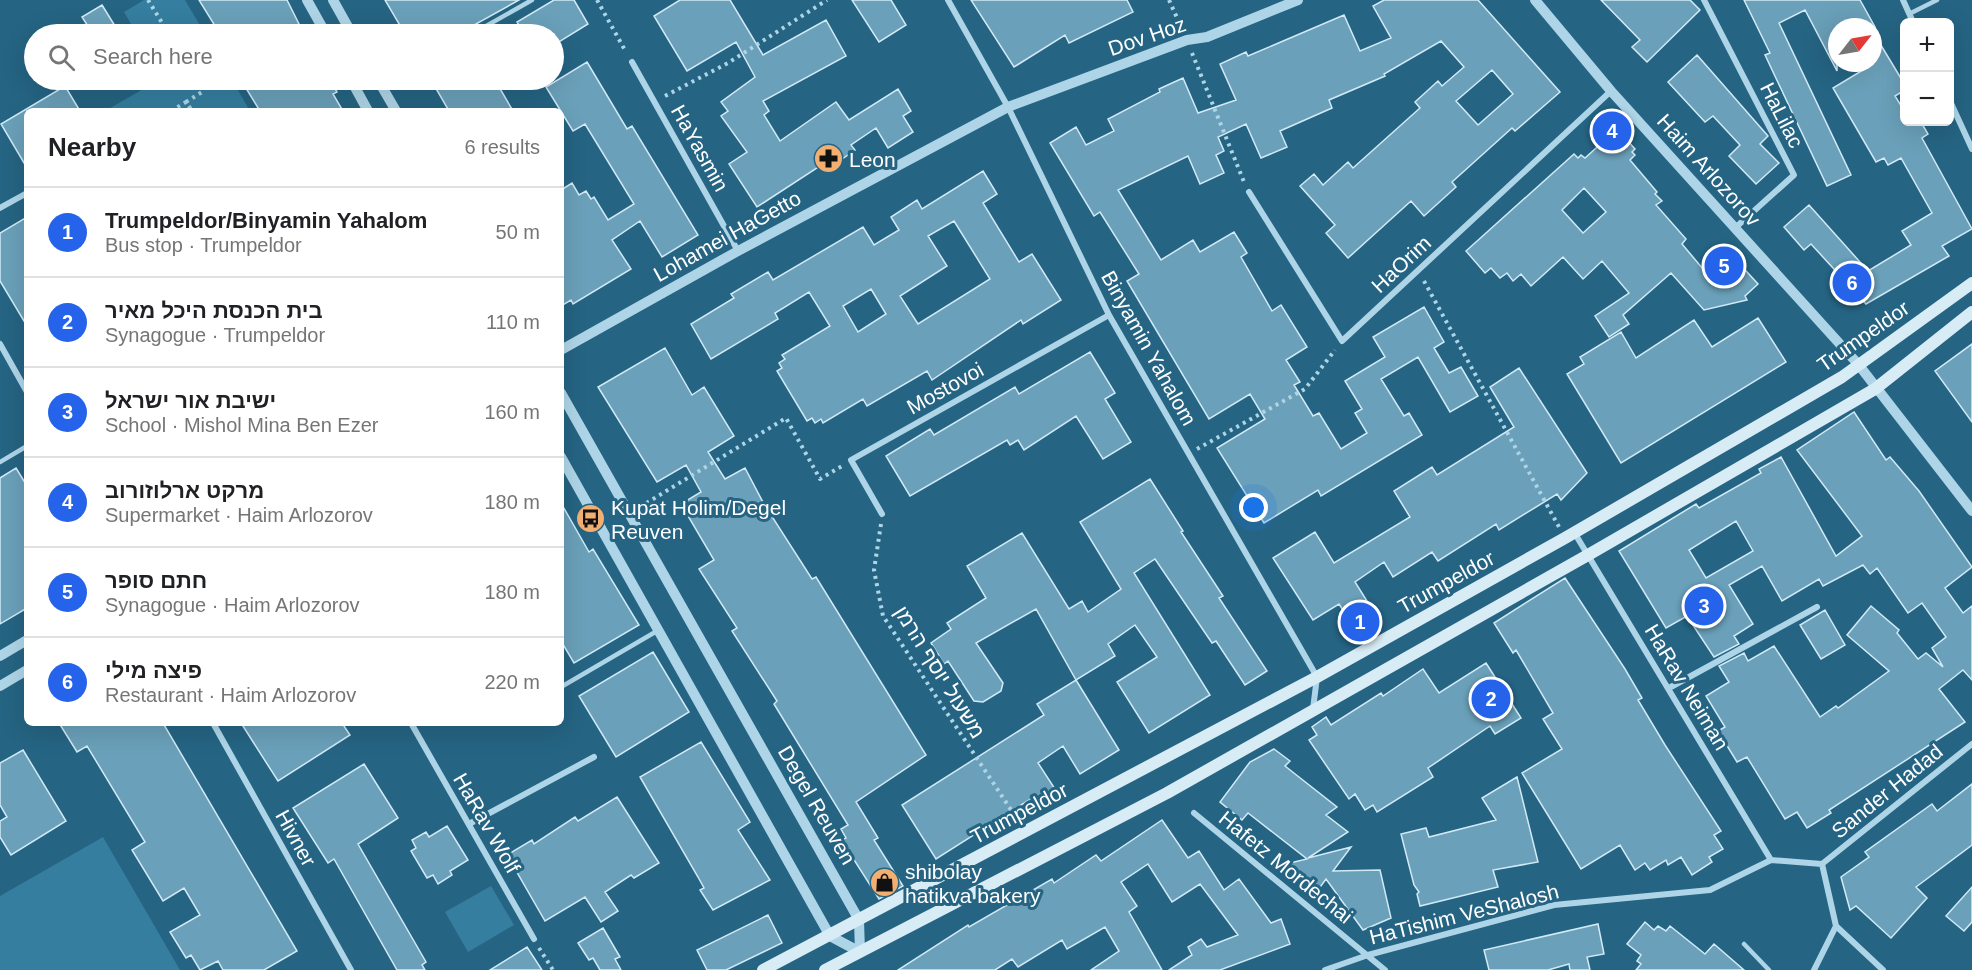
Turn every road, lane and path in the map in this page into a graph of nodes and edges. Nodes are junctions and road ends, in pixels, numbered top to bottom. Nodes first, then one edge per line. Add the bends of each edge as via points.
1 (148, 0) edge
2 (307, 0) edge
3 (333, 0) edge
4 (532, 0) edge
5 (597, 0) edge
6 (827, 0) edge
7 (948, 0) edge
8 (1169, 0) edge
9 (1298, 0) edge
10 (1534, 0) edge
11 (1704, 0) edge
12 (1903, 0) edge
13 (1936, 0) edge
14 (1909, 14) junction
15 (1911, 18) edge
16 (163, 24) edge
17 (320, 24) edge
18 (346, 24) edge
19 (490, 24) edge
20 (1186, 40) junction
21 (632, 62) joint
22 (201, 90) edge
23 (356, 90) edge
24 (383, 90) edge
25 (1611, 92) junction
26 (654, 101) junction
27 (186, 102) junction
28 (1008, 107) junction
29 (176, 108) edge
30 (190, 108) edge
31 (366, 108) edge
32 (394, 108) edge
33 (1954, 110) edge
34 (1972, 149) edge
35 (1248, 192) joint
36 (24, 195) edge
37 (0, 208) edge
38 (1735, 228) junction
39 (738, 251) junction
40 (1418, 271) junction
41 (1972, 283) edge
42 (1972, 312) edge
43 (1109, 315) junction
44 (1342, 341) junction
45 (0, 344) edge
46 (564, 348) edge
47 (1858, 364) junction
48 (24, 387) edge
49 (1875, 389) junction
50 (564, 398) edge
51 (24, 448) edge
52 (1189, 454) junction
53 (851, 460) junction
54 (0, 462) edge
55 (564, 462) edge
56 (1972, 511) edge
57 (629, 514) junction
58 (882, 514) joint
59 (1570, 535) junction
60 (1588, 555) junction
61 (1817, 606) dead end
62 (660, 629) junction
63 (24, 641) edge
64 (0, 656) edge
65 (24, 672) edge
66 (1317, 677) junction
67 (564, 685) edge
68 (0, 686) edge
69 (1669, 688) junction
70 (1313, 709) junction
71 (215, 726) edge
72 (413, 726) edge
73 (1972, 744) edge
74 (594, 757) dead end
75 (1194, 813) dead end
76 (469, 824) junction
77 (1025, 832) junction
78 (1771, 860) junction
79 (1822, 864) junction
80 (859, 920) junction
81 (1836, 926) junction
82 (830, 936) junction
83 (534, 939) joint
84 (1744, 944) dead end
85 (860, 952) junction
86 (1368, 955) junction
87 (351, 970) edge
88 (553, 970) edge
89 (763, 970) edge
90 (825, 970) edge
91 (1325, 970) edge
92 (1385, 970) edge
93 (1769, 970) edge
94 (1814, 970) edge
95 (1883, 970) edge

1 - 16 path
2 - 17 street
3 - 18 street
4 - 19 lane
5 - 21 path
6 - 26 path via 728,63
7 - 28 street, Binyamin Yahalom
8 - 20 path
9 - 20 street, Dov Hoz via 1207,37
10 - 25 street, Haim Arlozorov
11 - 38 street, HaLilac via 1794,175
12 - 14 street
13 - 14 lane
14 - 15 street
20 - 28 street, Dov Hoz
20 - 35 path
21 - 26 street, HaYasmin
22 - 27 path
23 - 31 street
24 - 32 street
25 - 38 street, Haim Arlozorov
25 - 40 street, HaOrim
26 - 39 street, HaYasmin
27 - 29 path
27 - 30 path
28 - 39 street, Lohamei HaGetto
28 - 43 street, Binyamin Yahalom
33 - 34 street
35 - 44 street
36 - 37 street
38 - 47 street, Haim Arlozorov
39 - 46 street, Lohamei HaGetto
40 - 44 street, HaOrim
40 - 59 path
41 - 47 main road, Trumpeldor
42 - 49 main road
43 - 52 street, Binyamin Yahalom
43 - 53 street, Mostovoi
44 - 52 path via 1305,389
45 - 48 street
47 - 49 street, Haim Arlozorov
47 - 59 main road, Trumpeldor via 1842,377
49 - 56 street, Haim Arlozorov
49 - 60 main road
50 - 57 street, Degel Reuven
51 - 54 lane
52 - 66 street, Binyamin Yahalom
53 - 57 path via 820,479 786,418
53 - 58 street
55 - 62 street
57 - 80 street, Degel Reuven
58 - 77 path, משעול יוסף הרמן via 874,570 883,616
59 - 60 street, HaRav Neiman
59 - 66 main road, Trumpeldor
60 - 69 street, HaRav Neiman
60 - 70 main road
61 - 69 street
62 - 67 lane
62 - 82 street
63 - 64 street
65 - 68 street
66 - 70 street
66 - 77 main road, Trumpeldor
69 - 78 street, HaRav Neiman
70 - 85 main road via 1167,793
71 - 87 street, Hivner
72 - 76 street, HaRav Wolf
73 - 79 street, Sander Hadad
74 - 76 street
75 - 86 street, Hafetz Mordechai
76 - 83 street, HaRav Wolf
77 - 80 main road, Trumpeldor
78 - 79 street
78 - 86 street, HaTishim VeShalosh via 1710,890 1554,905
79 - 81 street
80 - 82 main road, Trumpeldor
80 - 85 street, Degel Reuven
81 - 94 street
81 - 95 street
82 - 85 street
82 - 89 main road, Trumpeldor
83 - 88 path
84 - 93 lane
85 - 90 main road
86 - 91 street, HaTishim VeShalosh
86 - 92 street, Hafetz Mordechai

